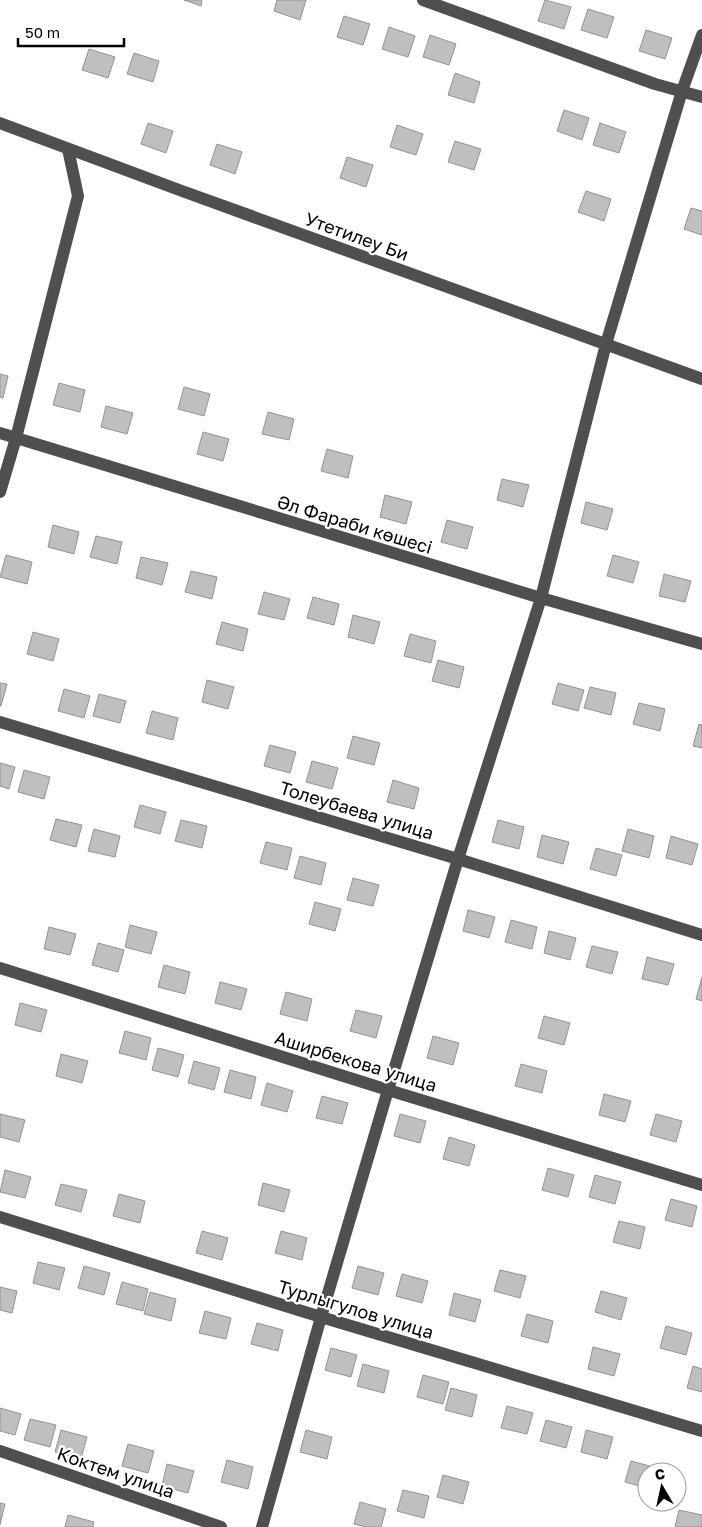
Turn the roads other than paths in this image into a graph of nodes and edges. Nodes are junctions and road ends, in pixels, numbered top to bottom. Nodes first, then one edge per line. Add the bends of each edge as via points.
1 (423, 0) edge
2 (702, 35) edge
3 (682, 91) junction
4 (702, 97) edge
5 (0, 123) edge
6 (68, 149) junction
7 (606, 344) junction
8 (702, 379) edge
9 (0, 433) edge
10 (16, 438) junction
11 (0, 492) edge
12 (541, 598) junction
13 (702, 644) edge
14 (0, 722) edge
15 (458, 859) junction
16 (702, 935) edge
17 (0, 968) edge
18 (388, 1090) junction
19 (702, 1185) edge
20 (0, 1217) edge
21 (320, 1317) junction
22 (702, 1431) edge
23 (0, 1450) edge
24 (221, 1527) edge
25 (262, 1527) edge

1 - 3 street
2 - 3 street
3 - 4 street
3 - 7 street
5 - 6 street, Утетилеу Би
6 - 7 street, Утетилеу Би
6 - 10 street via 78,196
7 - 8 street, Утетилеу Би
7 - 12 street
9 - 10 street, Әл Фараби көшесі
10 - 11 street
10 - 12 street, Әл Фараби көшесі
12 - 13 street, Әл Фараби көшесі
12 - 15 street
14 - 15 street, Толеубаева улица
15 - 16 street, Толеубаева улица
15 - 18 street
17 - 18 street, Аширбекова улица
18 - 19 street, Аширбекова улица
18 - 21 street
20 - 21 street, Турлыгулов улица
21 - 22 street, Турлыгулов улица
21 - 25 street
23 - 24 street, Коктем улица

